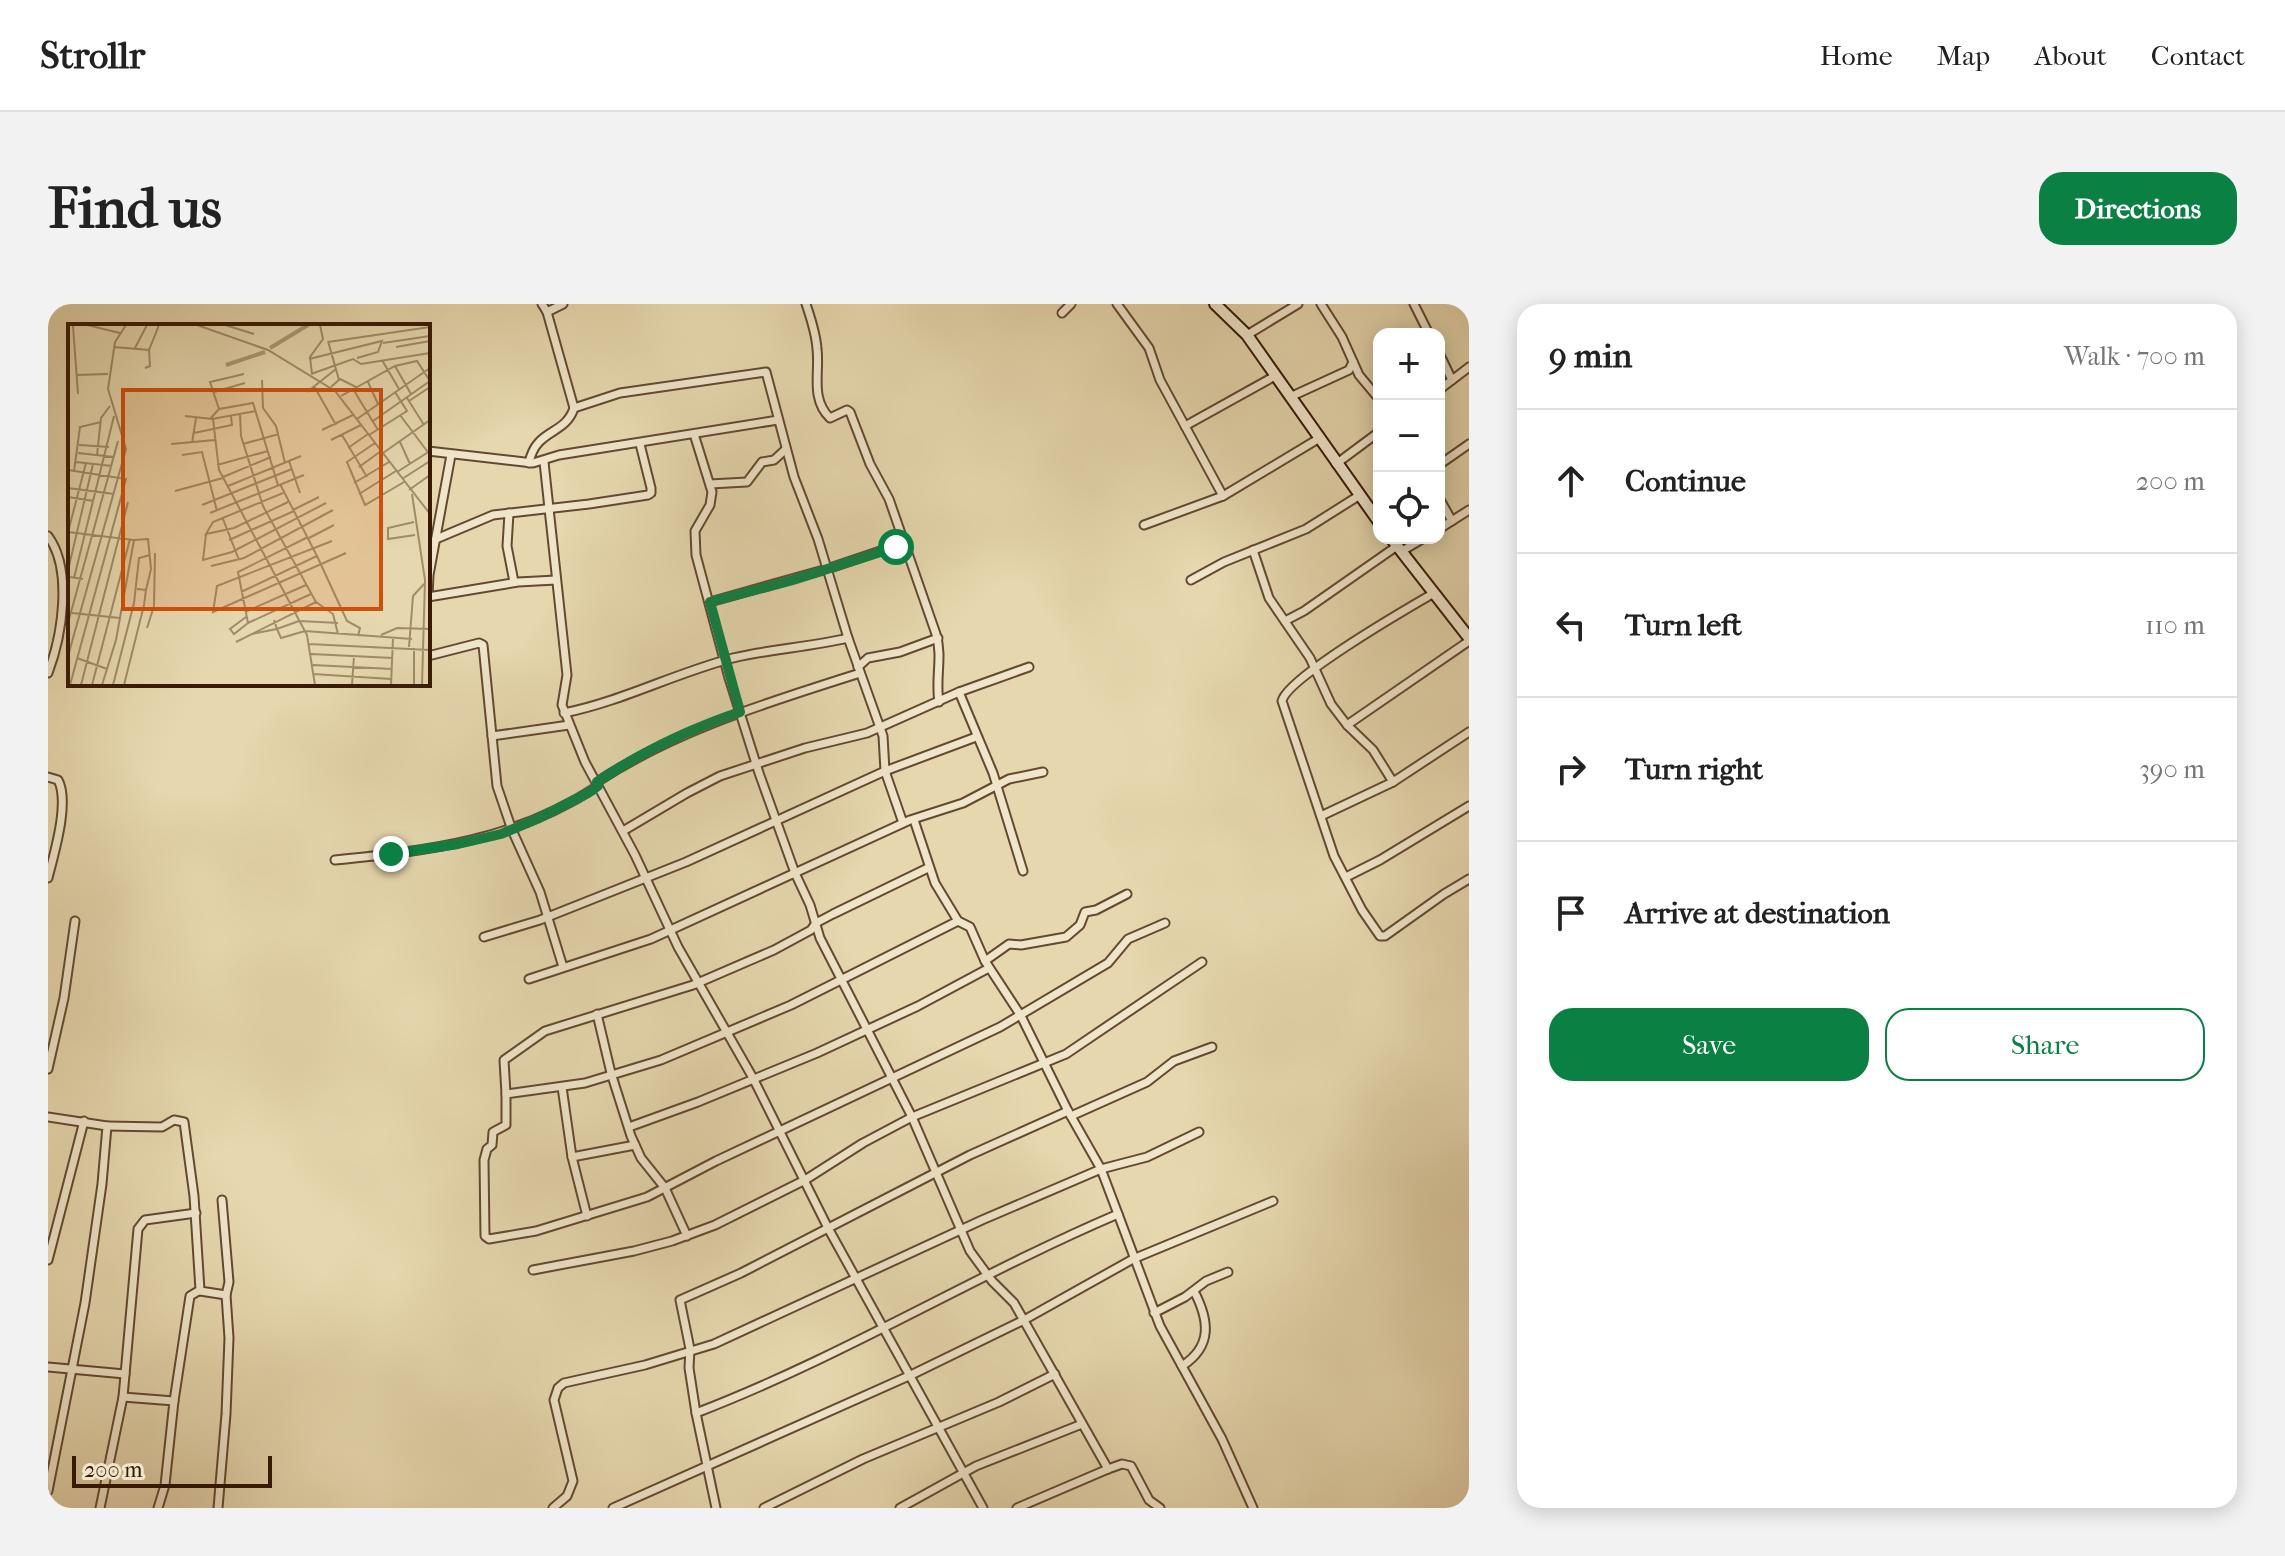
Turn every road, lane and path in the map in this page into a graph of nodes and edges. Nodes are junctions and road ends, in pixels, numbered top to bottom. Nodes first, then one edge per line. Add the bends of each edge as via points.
1 (563, 304) edge
2 (806, 304) edge
3 (1071, 304) edge
4 (1117, 304) edge
5 (1215, 304) edge
6 (1298, 304) edge
7 (1321, 304) edge
8 (1414, 304) edge
9 (544, 308) edge
10 (1062, 313) dead end
11 (1426, 328) edge
12 (1247, 335) junction
13 (1445, 365) edge
14 (1351, 366) junction
15 (1469, 367) edge
16 (1275, 376) junction
17 (1452, 380) junction
18 (1445, 385) edge
19 (1373, 392) edge
20 (1290, 397) junction
21 (574, 408) junction
22 (778, 420) junction
23 (1185, 426) junction
24 (694, 434) junction
25 (1373, 436) edge
26 (1318, 439) junction
27 (640, 444) junction
28 (1469, 444) edge
29 (786, 449) junction
30 (430, 451) edge
31 (451, 455) junction
32 (1445, 461) edge
33 (544, 462) junction
34 (529, 463) junction
35 (1336, 464) junction
36 (710, 484) junction
37 (1360, 495) junction
38 (1223, 496) junction
39 (548, 507) junction
40 (1445, 509) edge
41 (1469, 510) edge
42 (509, 513) junction
43 (1373, 513) edge
44 (1452, 521) junction
45 (1144, 525) dead end
46 (1445, 525) edge
47 (48, 536) edge
48 (436, 539) junction
49 (904, 543) junction
50 (1397, 545) edge
51 (1253, 550) junction
52 (827, 569) junction
53 (430, 570) edge
54 (556, 580) junction
55 (1191, 580) dead end
56 (514, 582) junction
57 (1434, 593) junction
58 (430, 597) edge
59 (710, 602) junction
60 (1285, 621) junction
61 (938, 638) junction
62 (1469, 640) edge
63 (849, 641) junction
64 (430, 656) edge
65 (868, 658) junction
66 (724, 662) junction
67 (1029, 667) dead end
68 (1316, 669) junction
69 (859, 670) junction
70 (48, 673) edge
71 (959, 692) junction
72 (939, 702) junction
73 (740, 712) junction
74 (564, 713) junction
75 (569, 725) junction
76 (1347, 725) junction
77 (879, 726) junction
78 (1469, 732) edge
79 (492, 736) junction
80 (976, 737) junction
81 (756, 764) junction
82 (885, 771) junction
83 (1043, 772) dead end
84 (48, 777) edge
85 (1393, 782) junction
86 (597, 784) junction
87 (996, 785) junction
88 (1469, 806) edge
89 (1321, 816) junction
90 (914, 820) junction
91 (778, 822) junction
92 (903, 823) junction
93 (512, 830) junction
94 (623, 831) junction
95 (335, 860) dead end
96 (928, 868) junction
97 (1023, 871) dead end
98 (795, 873) junction
99 (646, 877) junction
100 (1346, 877) junction
101 (48, 878) edge
102 (1469, 879) edge
103 (1127, 894) dead end
104 (548, 916) junction
105 (75, 921) dead end
106 (958, 921) junction
107 (816, 923) junction
108 (1165, 923) dead end
109 (671, 930) junction
110 (484, 937) dead end
111 (1202, 962) dead end
112 (987, 964) junction
113 (563, 967) junction
114 (529, 979) dead end
115 (842, 980) junction
116 (701, 982) junction
117 (597, 1014) junction
118 (1021, 1016) junction
119 (867, 1028) junction
120 (729, 1032) junction
121 (1212, 1047) dead end
122 (1044, 1063) junction
123 (48, 1069) edge
124 (611, 1073) junction
125 (753, 1078) junction
126 (892, 1079) junction
127 (562, 1087) junction
128 (506, 1094) junction
129 (1069, 1114) junction
130 (48, 1117) edge
131 (912, 1117) junction
132 (84, 1121) junction
133 (107, 1126) junction
134 (629, 1127) junction
135 (781, 1131) junction
136 (1199, 1132) dead end
137 (635, 1145) junction
138 (572, 1157) junction
139 (1101, 1169) junction
140 (936, 1173) junction
141 (805, 1180) junction
142 (665, 1188) junction
143 (222, 1200) dead end
144 (1273, 1201) dead end
145 (196, 1213) junction
146 (1118, 1214) junction
147 (587, 1216) junction
148 (48, 1218) edge
149 (59, 1220) junction
150 (828, 1228) junction
151 (959, 1230) junction
152 (687, 1236) junction
153 (1133, 1259) junction
154 (48, 1260) edge
155 (533, 1270) dead end
156 (1228, 1272) dead end
157 (987, 1275) junction
158 (856, 1278) junction
159 (200, 1291) junction
160 (1194, 1291) junction
161 (226, 1295) junction
162 (1154, 1313) junction
163 (1024, 1320) junction
164 (884, 1327) junction
165 (690, 1353) junction
166 (1182, 1366) junction
167 (48, 1367) edge
168 (73, 1370) junction
169 (125, 1374) junction
170 (1055, 1374) junction
171 (911, 1375) junction
172 (123, 1397) junction
173 (174, 1401) junction
174 (696, 1413) junction
175 (1082, 1424) junction
176 (939, 1426) junction
177 (707, 1466) junction
178 (1108, 1469) junction
179 (964, 1473) junction
180 (48, 1491) edge
181 (100, 1508) edge
182 (158, 1508) edge
183 (218, 1508) edge
184 (553, 1508) edge
185 (613, 1508) edge
186 (716, 1508) edge
187 (764, 1508) edge
188 (900, 1508) edge
189 (983, 1508) edge
190 (1017, 1508) edge
191 (1160, 1508) edge
192 (1253, 1508) edge

1 - 9 street
2 - 49 street via 818,350 820,403 830,418 850,412
3 - 10 street
4 - 23 street via 1149,348
5 - 12 street
6 - 12 street
7 - 14 street via 1342,337
8 - 11 street
9 - 21 street
12 - 16 street
13 - 17 street
14 - 19 street
14 - 20 street
15 - 17 street
16 - 20 street
16 - 23 street
17 - 18 street
20 - 26 street
21 - 22 street via 620,393 763,371
21 - 34 street via 566,423 542,436
22 - 24 street
22 - 29 street
23 - 38 street
24 - 27 street
24 - 36 street
25 - 35 street
26 - 35 street
26 - 38 street
27 - 33 street via 559,455
27 - 39 street via 651,493
28 - 32 street
29 - 36 street via 762,462 747,482
29 - 52 street
30 - 31 street
31 - 34 street
31 - 48 street
33 - 34 street
33 - 39 street
35 - 37 street
36 - 59 street via 710,505 694,542
37 - 43 street
37 - 51 street via 1306,529
38 - 45 street
39 - 42 street
39 - 54 street
40 - 44 street
41 - 44 street
42 - 48 street via 480,519
42 - 56 street via 507,546
44 - 46 street
47 - 70 street via 57,553 64,613
48 - 53 street
49 - 52 street
49 - 61 street
50 - 57 street
50 - 60 street
51 - 55 street
51 - 60 street via 1269,598
52 - 59 street
52 - 63 street
54 - 56 street
54 - 74 street via 567,675
56 - 58 street
57 - 62 street
57 - 68 street
59 - 66 street
60 - 68 street
61 - 65 street
61 - 72 street
62 - 76 street
63 - 65 street
63 - 66 street
63 - 69 street
64 - 79 street via 483,644
65 - 69 street
66 - 73 street
66 - 74 street via 604,705
67 - 71 street
68 - 76 street
68 - 89 street via 1282,697
69 - 73 street
69 - 77 street
71 - 72 street
71 - 80 street
72 - 77 street
73 - 81 street
73 - 86 street via 668,743
74 - 75 street
75 - 79 street
75 - 86 street
76 - 85 street via 1373,750
77 - 81 street
77 - 82 street
78 - 85 street
79 - 93 street via 497,786
80 - 82 street
80 - 87 street
81 - 91 street
81 - 94 street via 720,776
82 - 91 street
82 - 92 street
83 - 87 street
84 - 101 street via 58,780 62,794
85 - 89 street
86 - 93 street
86 - 94 street
87 - 90 street
87 - 97 street
88 - 100 street
89 - 100 street
90 - 92 street
90 - 96 street
91 - 98 street
91 - 99 street
92 - 98 street
93 - 95 street via 458,844
93 - 104 street
94 - 99 street
96 - 106 street
96 - 107 street
98 - 107 street
98 - 109 street
99 - 104 street
99 - 109 street
100 - 102 street via 1383,937
103 - 112 street via 1085,912 1066,937 1009,944
104 - 110 street
104 - 113 street
105 - 123 street
106 - 112 street via 970,927
106 - 115 street
107 - 115 street
107 - 116 street via 774,950
108 - 118 street via 1128,939 1108,963
109 - 113 street
109 - 116 street
111 - 122 street via 1066,1054
112 - 118 street
112 - 119 street via 918,1006
113 - 114 street
115 - 119 street
115 - 120 street
116 - 117 street
116 - 120 street
117 - 124 street
117 - 128 street via 545,1031 506,1058
118 - 122 street
118 - 126 street
119 - 125 street
119 - 126 street
120 - 124 street via 661,1060
120 - 125 street
121 - 129 street via 1174,1061 1147,1082
122 - 129 street
122 - 131 street
124 - 127 street
124 - 134 street
125 - 134 street
125 - 135 street
126 - 131 street
126 - 135 street
127 - 128 street
127 - 138 street
128 - 147 street via 506,1123 493,1132 484,1160 486,1238
129 - 139 street
129 - 140 street
130 - 132 street
131 - 140 street
131 - 141 street
132 - 133 street
132 - 149 street
133 - 145 street via 162,1127 182,1120
133 - 168 street
134 - 137 street
135 - 141 street
135 - 142 street
136 - 139 street via 1147,1157
137 - 138 street
137 - 142 street
138 - 147 street
139 - 146 street
139 - 151 street
140 - 150 street
140 - 151 street
141 - 150 street
141 - 152 street
142 - 147 street
142 - 152 street
143 - 161 street
144 - 153 street
145 - 159 street
145 - 169 street via 140,1224
146 - 153 street
146 - 157 street
148 - 149 street
149 - 154 street
150 - 158 street
150 - 165 street via 680,1300
151 - 157 street
151 - 158 street
152 - 155 street
153 - 162 street
153 - 163 street
156 - 160 street
157 - 163 street
157 - 164 street
158 - 164 street
158 - 165 street
159 - 161 street
159 - 173 street via 190,1296
160 - 162 street
160 - 166 street via 1207,1325 1198,1352
161 - 183 street via 229,1338
162 - 166 street
163 - 170 street
163 - 171 street
164 - 171 street
164 - 174 street
165 - 174 street
165 - 184 street via 572,1380 558,1388 555,1406 573,1481 567,1496
166 - 192 street
167 - 168 street
168 - 169 street
168 - 180 street
169 - 172 street
170 - 175 street
170 - 176 street
171 - 176 street
171 - 177 street
172 - 173 street
172 - 181 street
173 - 182 street
174 - 177 street
175 - 178 street
175 - 179 street
176 - 179 street
176 - 187 street
177 - 185 street
177 - 186 street
178 - 190 street
178 - 191 street via 1131,1466 1149,1500
179 - 188 street
179 - 189 street

